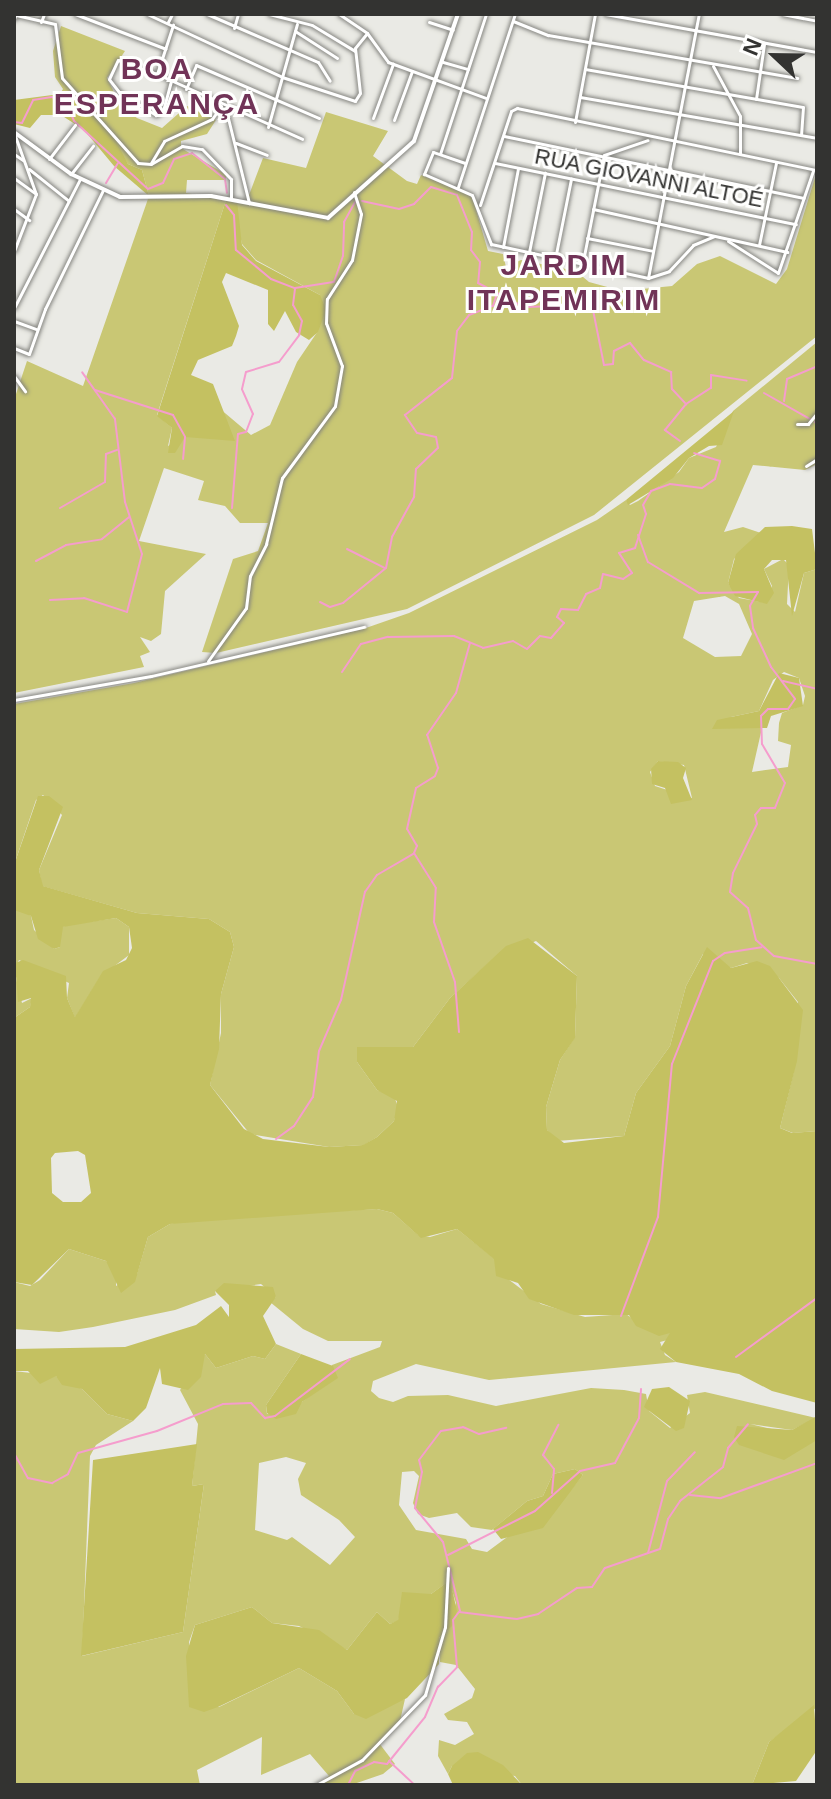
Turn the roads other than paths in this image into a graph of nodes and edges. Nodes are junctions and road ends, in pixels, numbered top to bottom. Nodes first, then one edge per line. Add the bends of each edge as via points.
1 (44, 14) edge
2 (75, 14) edge
3 (147, 14) edge
4 (172, 14) edge
5 (207, 14) edge
6 (238, 14) edge
7 (269, 14) edge
8 (339, 14) edge
9 (458, 14) edge
10 (486, 14) edge
11 (515, 14) edge
12 (595, 14) edge
13 (605, 14) edge
14 (699, 14) edge
15 (784, 14) edge
16 (15, 16) edge
17 (89, 16) edge
18 (513, 21) junction
19 (817, 21) edge
20 (41, 22) junction
21 (429, 22) dead end
22 (171, 23) junction
23 (297, 24) junction
24 (234, 28) junction
25 (453, 30) junction
26 (295, 31) junction
27 (696, 31) junction
28 (367, 33) junction
29 (589, 43) junction
30 (765, 43) junction
31 (166, 49) junction
32 (291, 51) junction
33 (355, 51) junction
34 (817, 52) edge
35 (337, 58) dead end
36 (690, 60) junction
37 (443, 62) junction
38 (393, 64) junction
39 (712, 64) junction
40 (468, 69) junction
41 (585, 69) junction
42 (412, 71) junction
43 (760, 72) junction
44 (157, 74) junction
45 (282, 77) junction
46 (797, 78) dead end
47 (437, 80) junction
48 (171, 81) junction
49 (330, 81) dead end
50 (186, 89) junction
51 (462, 89) junction
52 (686, 89) junction
53 (733, 96) junction
54 (580, 97) junction
55 (486, 98) junction
56 (756, 99) junction
57 (275, 103) junction
58 (223, 107) junction
59 (680, 115) junction
60 (319, 118) dead end
61 (373, 118) dead end
62 (394, 120) dead end
63 (575, 122) junction
64 (75, 125) dead end
65 (743, 126) junction
66 (268, 127) junction
67 (14, 132) edge
68 (801, 135) junction
69 (504, 136) junction
70 (817, 138) edge
71 (302, 139) dead end
72 (652, 139) junction
73 (236, 143) junction
74 (675, 143) junction
75 (93, 146) dead end
76 (14, 154) edge
77 (440, 154) junction
78 (740, 154) junction
79 (267, 155) dead end
80 (604, 155) junction
81 (49, 159) junction
82 (23, 160) junction
83 (465, 163) junction
84 (495, 163) junction
85 (776, 163) junction
86 (151, 164) junction
87 (26, 167) junction
88 (518, 168) junction
89 (669, 170) junction
90 (815, 171) edge
91 (545, 173) junction
92 (71, 174) junction
93 (14, 178) edge
94 (80, 179) junction
95 (571, 179) junction
96 (599, 183) junction
97 (458, 187) junction
98 (103, 190) junction
99 (769, 191) junction
100 (354, 192) junction
101 (36, 194) junction
102 (664, 197) junction
103 (804, 198) junction
104 (231, 199) junction
105 (69, 201) junction
106 (249, 203) junction
107 (480, 205) junction
108 (14, 209) edge
109 (593, 209) junction
110 (764, 218) junction
111 (29, 220) junction
112 (658, 224) junction
113 (796, 224) junction
114 (714, 236) junction
115 (587, 238) junction
116 (726, 239) junction
117 (15, 245) edge
118 (759, 245) junction
119 (503, 247) junction
120 (14, 251) edge
121 (653, 251) junction
122 (787, 252) junction
123 (529, 253) junction
124 (555, 259) junction
125 (582, 266) junction
126 (648, 278) junction
127 (14, 308) edge
128 (14, 321) edge
129 (36, 329) junction
130 (14, 348) edge
131 (14, 376) edge
132 (25, 391) dead end
133 (817, 413) edge
134 (797, 424) dead end
135 (817, 459) edge
136 (806, 466) dead end
137 (364, 627) dead end
138 (208, 661) junction
139 (14, 700) edge
140 (448, 1568) dead end
141 (316, 1785) edge

1 - 20 street
2 - 17 street
3 - 22 street
4 - 22 street
5 - 24 street
6 - 24 street
7 - 23 street
8 - 28 street
9 - 25 street
10 - 40 street
11 - 18 street
12 - 29 street
13 - 27 street
14 - 27 street
15 - 19 street
16 - 20 street
17 - 31 street
18 - 29 street via 537,33
18 - 55 street
20 - 86 street via 56,26 55,53 65,82 135,160
21 - 25 street
22 - 31 street
22 - 45 street
23 - 26 street
23 - 33 street via 312,25
24 - 32 street
25 - 37 street
26 - 32 street
26 - 35 street
27 - 30 street
27 - 36 street
28 - 33 street
28 - 38 street via 381,56
29 - 36 street
29 - 41 street
30 - 34 street
30 - 43 street
31 - 44 street
32 - 45 street
32 - 49 street via 322,65
33 - 45 street via 357,100
36 - 39 street
36 - 52 street
37 - 40 street
37 - 47 street
38 - 42 street
38 - 61 street
39 - 43 street
39 - 53 street
40 - 51 street
41 - 52 street
41 - 54 street
42 - 47 street
42 - 62 street
43 - 46 street
43 - 56 street
44 - 48 street
44 - 48 street via 118,60 109,79 119,92 156,115 163,110
45 - 57 street
47 - 51 street
47 - 100 street via 410,147
48 - 50 street
50 - 57 street via 196,65
50 - 58 street
51 - 55 street
51 - 77 street
52 - 53 street
52 - 59 street
53 - 56 street
53 - 65 street
54 - 59 street
54 - 63 street
55 - 83 street
56 - 68 street via 804,108
57 - 60 street
57 - 66 street
58 - 66 street
58 - 73 street
58 - 86 street via 215,117 164,141
59 - 65 street
59 - 74 street
63 - 69 street via 517,108
63 - 72 street
64 - 81 street
65 - 68 street
65 - 78 street
66 - 71 street
67 - 81 street
67 - 82 street
68 - 70 street
69 - 80 street
69 - 84 street
72 - 74 street
72 - 80 street
73 - 79 street
73 - 106 street
74 - 78 street
74 - 89 street
75 - 92 street
76 - 82 street
77 - 83 street
77 - 97 street via 430,154 424,172
78 - 85 street
80 - 89 street
80 - 96 street
81 - 92 street
82 - 87 street
83 - 97 street
84 - 88 street, RUA GIOVANNI ALTOÉ
84 - 107 street
85 - 90 street
85 - 99 street
86 - 104 street via 182,146 202,149 231,179
87 - 101 street
87 - 105 street
88 - 91 street, RUA GIOVANNI ALTOÉ
88 - 119 street
89 - 99 street
89 - 102 street
90 - 103 street
91 - 95 street, RUA GIOVANNI ALTOÉ
91 - 123 street
92 - 94 street
93 - 101 street
94 - 98 street
94 - 105 street
95 - 96 street, RUA GIOVANNI ALTOÉ
95 - 124 street
96 - 102 street, RUA GIOVANNI ALTOÉ
96 - 109 street
97 - 107 street
98 - 104 street via 126,197
98 - 129 street
99 - 103 street
99 - 110 street
100 - 106 street via 328,218
100 - 138 street via 361,214 352,260 327,299 326,323 342,366 335,406 282,478 266,544 250,576 246,608
101 - 111 street
102 - 110 street, RUA GIOVANNI ALTOÉ
102 - 112 street
103 - 113 street
104 - 106 street
105 - 127 street
107 - 119 street via 488,240
108 - 111 street
109 - 112 street
109 - 115 street
110 - 113 street, RUA GIOVANNI ALTOÉ
110 - 118 street
111 - 117 street
112 - 114 street
112 - 121 street
113 - 122 street
114 - 116 street
114 - 126 street via 693,245 669,271
115 - 121 street
115 - 125 street
116 - 118 street
116 - 122 street via 772,273 780,270
117 - 120 street
118 - 122 street
119 - 123 street
121 - 126 street
123 - 124 street
124 - 125 street
125 - 126 street
128 - 129 street
129 - 130 street via 29,354
131 - 132 street
133 - 134 street via 808,424
135 - 136 street
137 - 138 street
138 - 139 street
140 - 141 street via 445,1627 425,1695 362,1760

